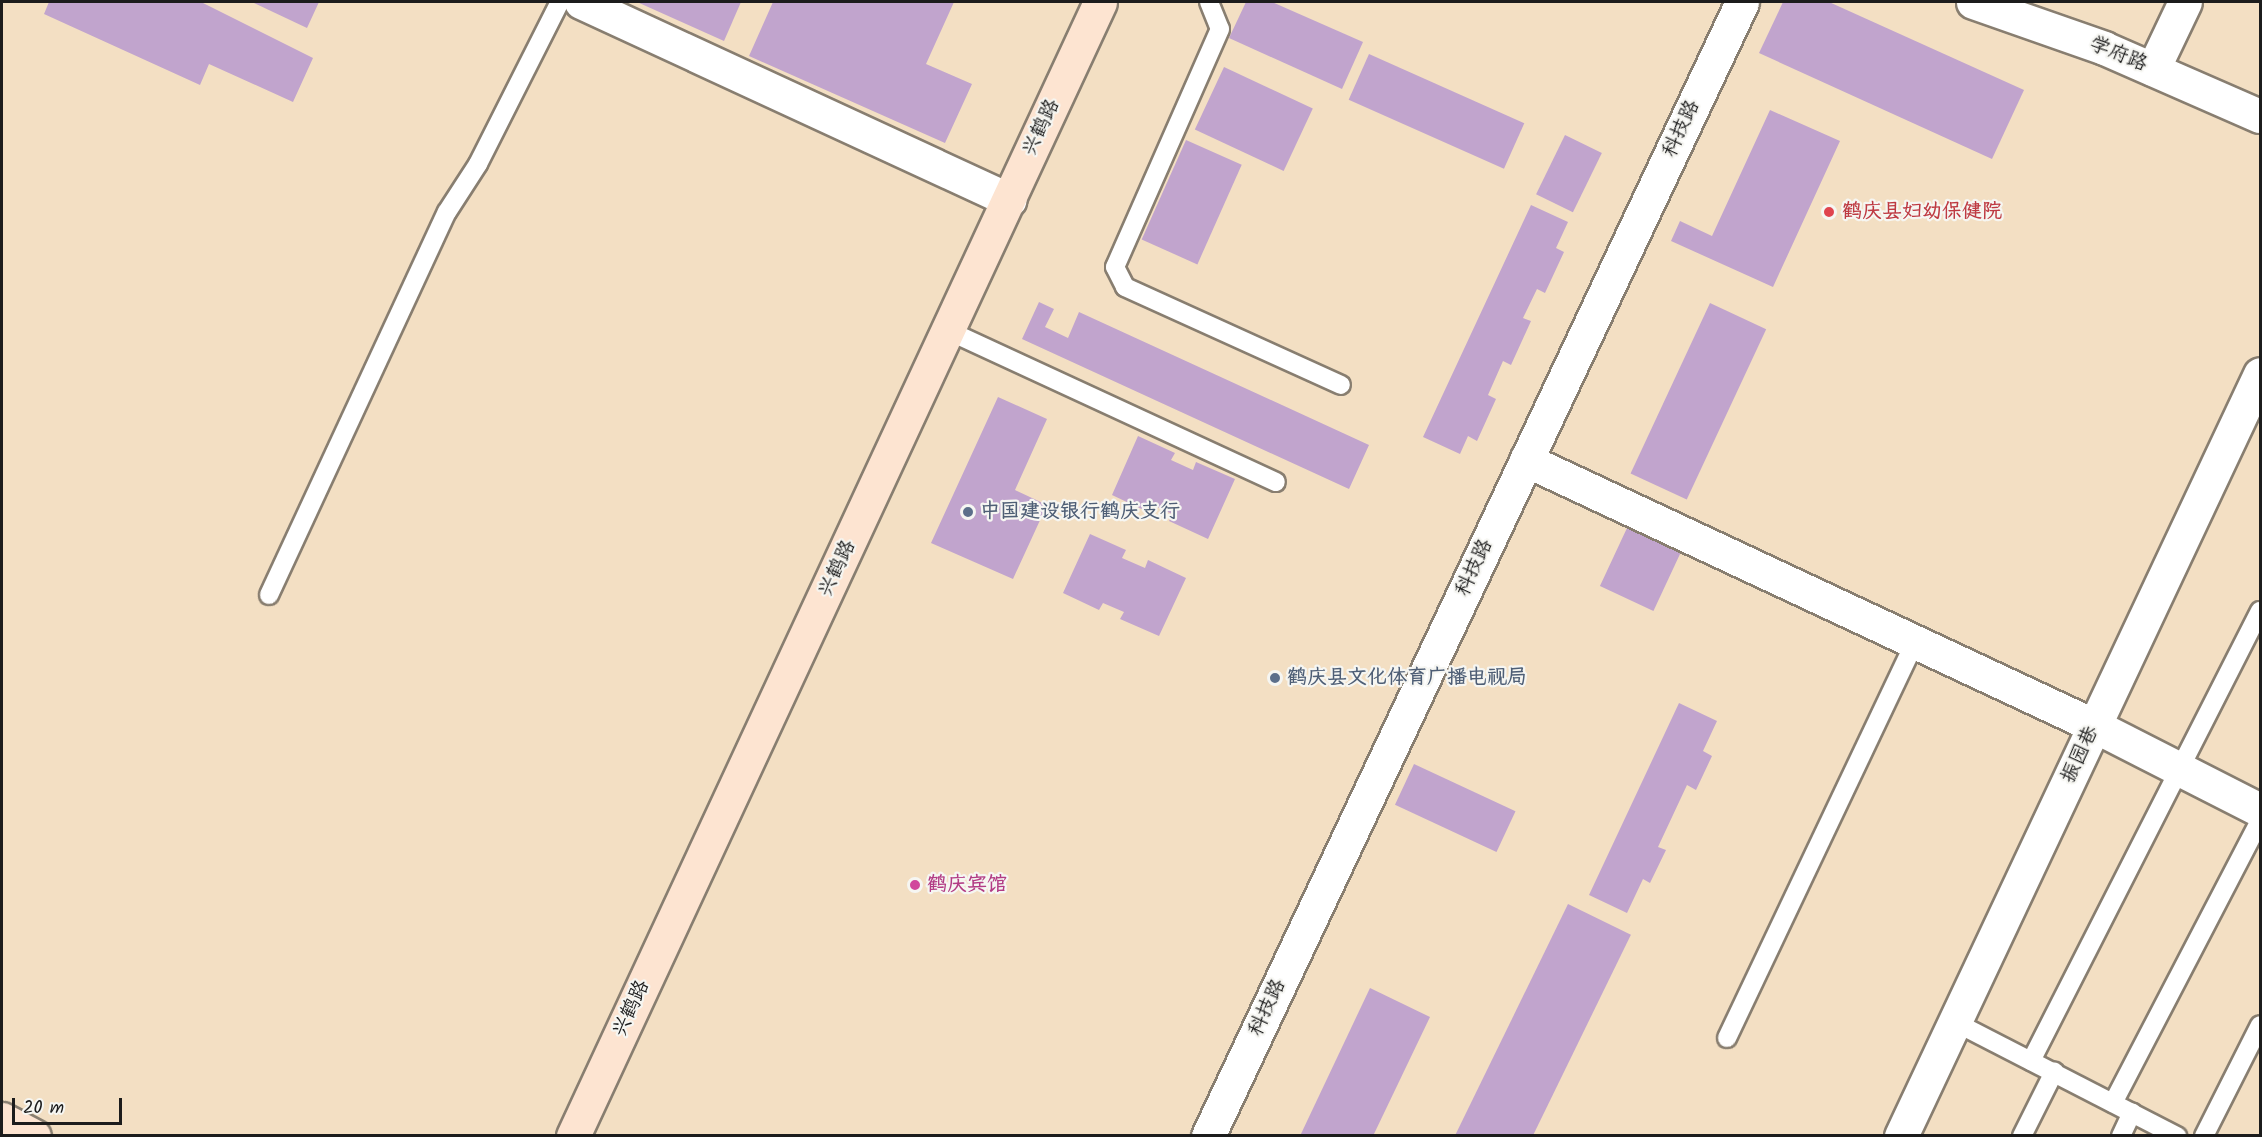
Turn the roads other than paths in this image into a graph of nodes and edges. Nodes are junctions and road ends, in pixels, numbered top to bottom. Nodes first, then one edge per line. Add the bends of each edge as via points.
1 (560, 2) edge
2 (581, 2) edge
3 (1100, 2) edge
4 (1209, 2) edge
5 (1742, 2) edge
6 (1973, 2) edge
7 (2184, 2) edge
8 (2153, 69) junction
9 (2260, 116) edge
10 (1009, 200) junction
11 (949, 331) junction
12 (2260, 374) edge
13 (1341, 385) dead end
14 (1526, 460) junction
15 (1276, 482) dead end
16 (269, 595) dead end
17 (2260, 611) edge
18 (1915, 642) junction
19 (2095, 726) junction
20 (2180, 770) junction
21 (2260, 810) edge
22 (2260, 821) edge
23 (1955, 1022) junction
24 (2260, 1025) edge
25 (1727, 1038) dead end
26 (2031, 1060) junction
27 (2054, 1072) junction
28 (2113, 1102) junction
29 (2132, 1112) junction
30 (2, 1119) edge
31 (34, 1136) edge
32 (573, 1136) edge
33 (1208, 1136) edge
34 (1901, 1136) edge
35 (2022, 1136) edge
36 (2121, 1136) edge
37 (2178, 1136) edge
38 (2204, 1136) edge

1 - 16 lane via 442,223
2 - 10 street
3 - 10 main road, 兴鹤路
4 - 13 lane via 1220,29 1115,267 1125,287
5 - 14 street, 科技路
6 - 8 street, 学府路
7 - 8 street
8 - 9 street, 学府路
10 - 11 main road, 兴鹤路
11 - 15 lane
11 - 32 main road, 兴鹤路
12 - 19 street, 振园巷
14 - 18 street
14 - 33 street, 科技路
17 - 20 lane
18 - 19 street
18 - 25 lane
19 - 20 street
19 - 23 street, 振园巷
20 - 21 street
20 - 26 lane
22 - 28 lane
23 - 26 lane
23 - 34 street, 振园巷
24 - 38 lane
26 - 27 lane
27 - 28 lane
27 - 35 lane
28 - 29 lane
29 - 36 lane
29 - 37 lane
30 - 31 main road

